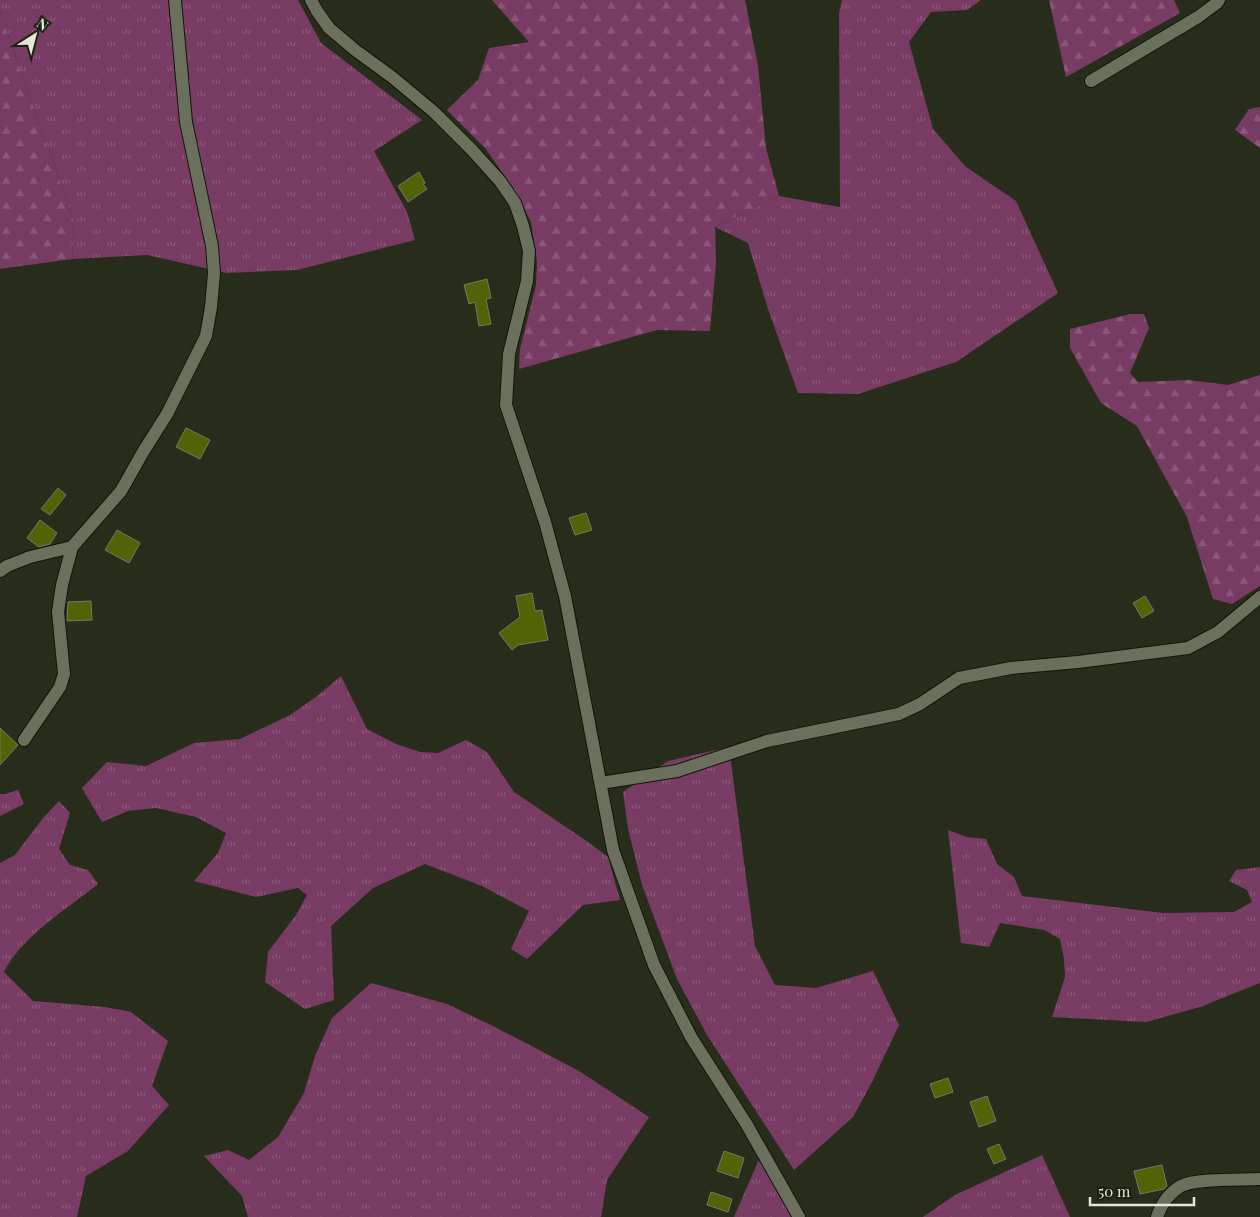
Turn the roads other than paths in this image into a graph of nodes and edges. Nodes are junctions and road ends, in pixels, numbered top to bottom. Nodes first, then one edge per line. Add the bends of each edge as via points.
1 (175, 0) edge
2 (311, 0) edge
3 (1220, 0) edge
4 (1091, 80) dead end
5 (72, 547) junction
6 (0, 571) edge
7 (1260, 597) edge
8 (24, 740) dead end
9 (601, 783) junction
10 (1260, 1178) edge
11 (799, 1217) edge
12 (1157, 1217) edge

1 - 5 street via 186,122 212,246 212,307 206,336 168,414 121,491
2 - 9 street via 329,28 434,112 500,181 515,203 529,251 527,280 509,354 506,405 545,522 565,596
3 - 4 street via 1198,17
5 - 6 street via 30,557
5 - 8 street via 58,612 64,674 60,687
7 - 9 street via 1218,632 1188,648 1011,668 959,678 899,714 767,741 676,771
9 - 11 street via 613,850 654,966 691,1037
10 - 12 street via 1191,1182 1180,1187 1161,1205

